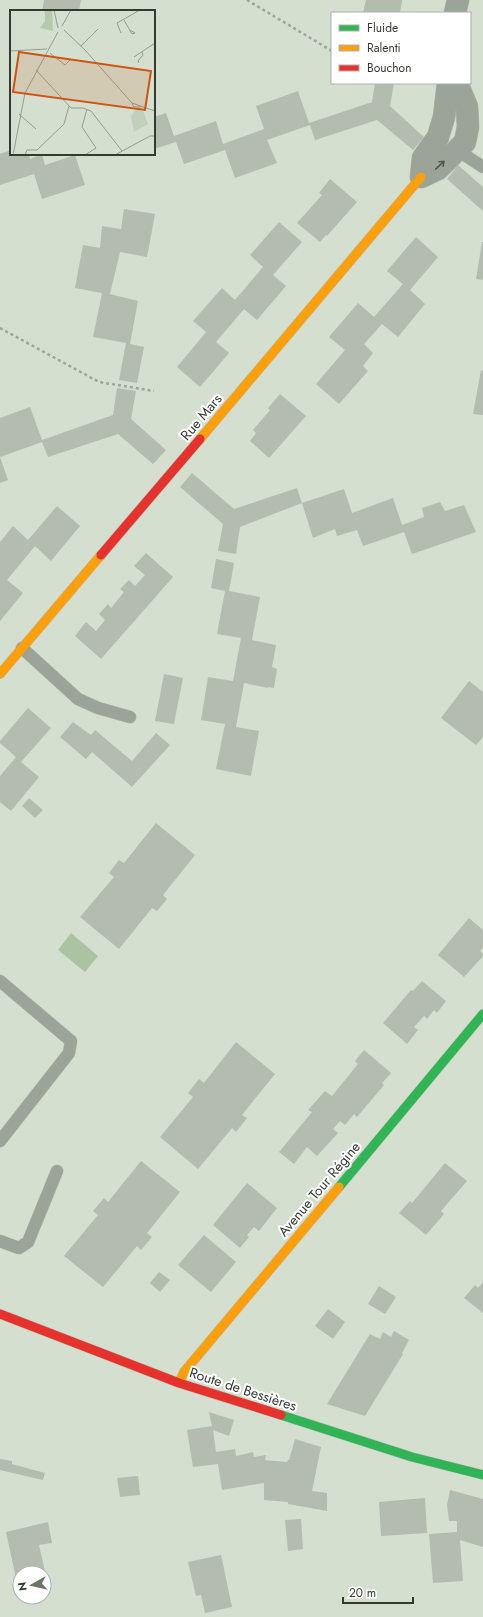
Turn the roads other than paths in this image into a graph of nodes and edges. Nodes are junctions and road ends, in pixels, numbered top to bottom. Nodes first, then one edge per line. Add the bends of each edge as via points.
1 (458, 0) edge
2 (456, 12) edge
3 (448, 84) edge
4 (457, 84) edge
5 (438, 137) junction
6 (456, 149) junction
7 (483, 167) edge
8 (421, 177) junction
9 (22, 648) junction
10 (0, 674) edge
11 (130, 717) dead end
12 (0, 981) edge
13 (483, 1014) edge
14 (0, 1141) edge
15 (57, 1171) dead end
16 (0, 1241) edge
17 (0, 1314) edge
18 (179, 1383) junction
19 (483, 1476) edge

1 - 2 street
3 - 5 street via 444,116
4 - 6 street via 467,107 468,127 465,142
5 - 6 lane
5 - 8 street via 423,158
6 - 7 lane
8 -> 6 street via 438,169
8 - 9 street, Rue Mars
9 - 10 street, Rue Mars
9 - 11 lane via 78,698 98,708
12 - 14 lane via 71,1041 69,1053
13 - 18 street, Avenue Tour Régine via 184,1372
15 - 16 lane via 28,1242 19,1248
17 - 18 street, Route de Bessières
18 - 19 street, Route de Bessières via 412,1457

